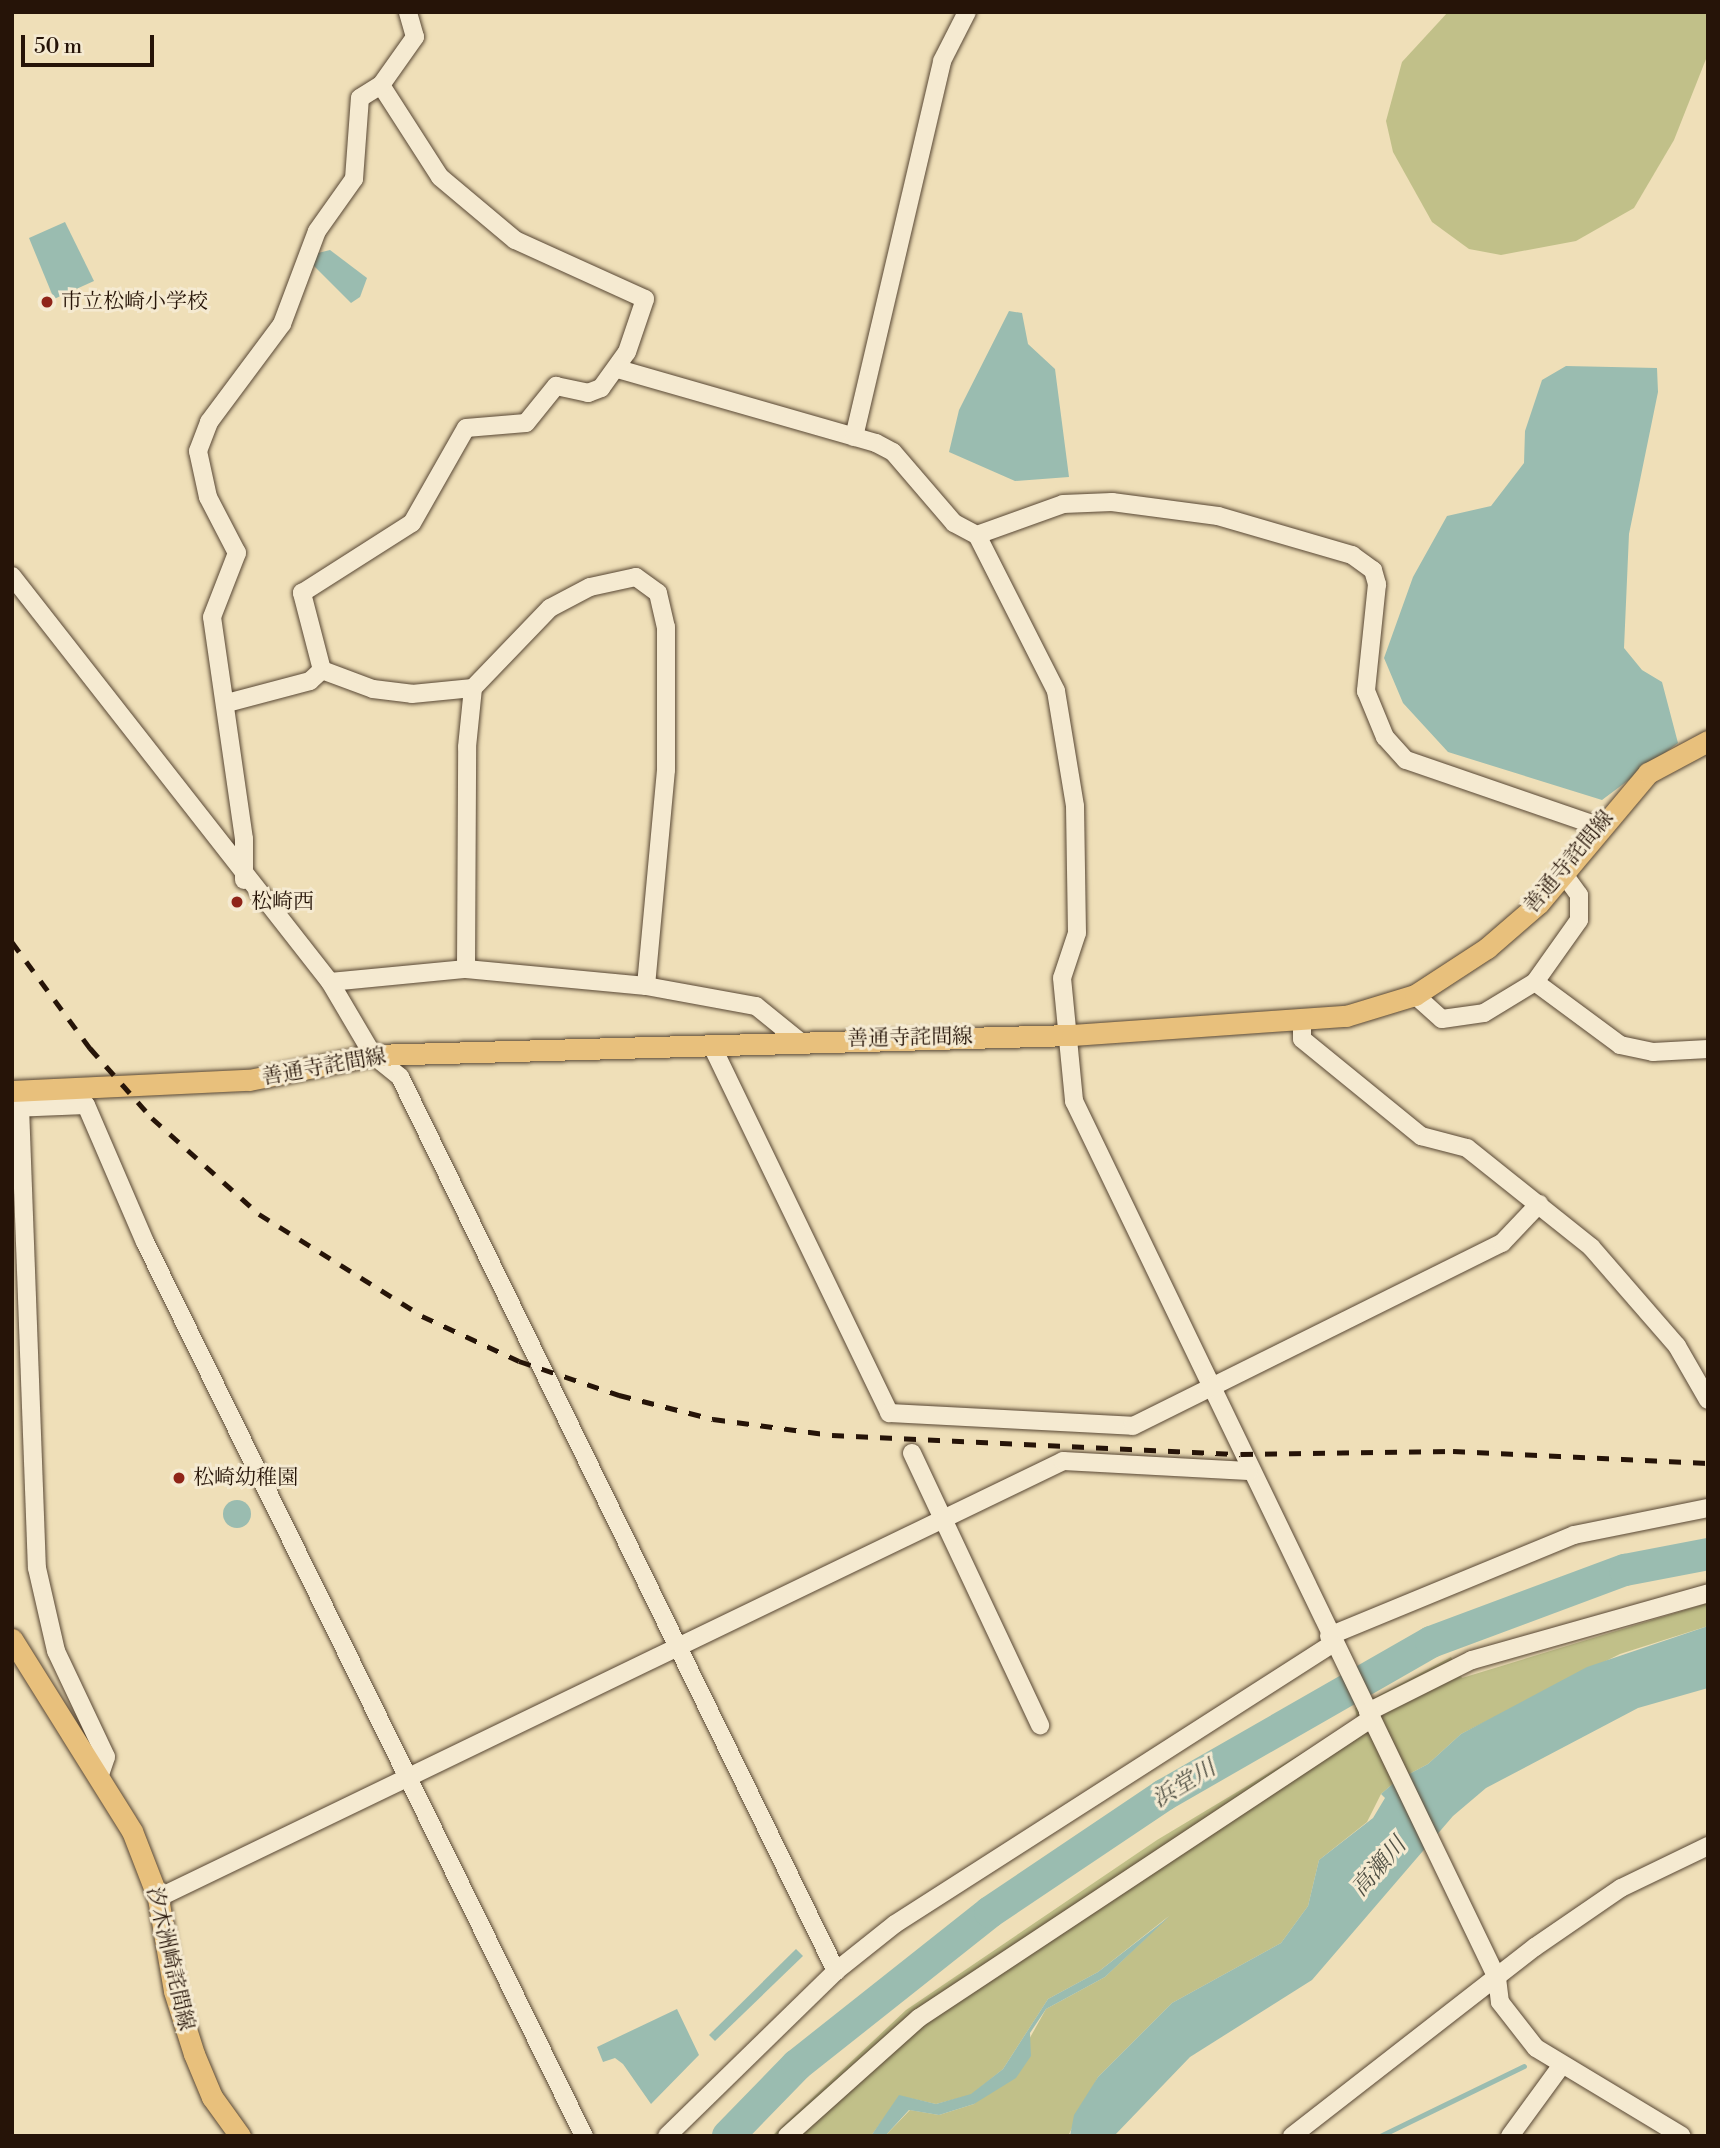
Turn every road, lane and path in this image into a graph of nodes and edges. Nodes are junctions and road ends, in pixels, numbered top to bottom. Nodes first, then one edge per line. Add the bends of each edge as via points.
1 (408, 12) edge
2 (967, 12) edge
3 (381, 85) junction
4 (618, 369) junction
5 (854, 437) junction
6 (977, 535) junction
7 (12, 576) edge
8 (321, 670) junction
9 (473, 688) junction
10 (227, 703) junction
11 (1708, 741) edge
12 (1598, 826) junction
13 (1563, 874) junction
14 (244, 880) junction
15 (466, 969) junction
16 (330, 982) junction
17 (1535, 982) junction
18 (646, 986) junction
19 (1415, 995) junction
20 (1302, 1020) junction
21 (1072, 1035) junction
22 (798, 1040) junction
23 (711, 1044) junction
24 (1708, 1049) edge
25 (373, 1055) junction
26 (15, 1102) edge
27 (1539, 1204) junction
28 (1210, 1387) junction
29 (1708, 1400) edge
30 (912, 1453) dead end
31 (1249, 1471) junction
32 (1708, 1507) edge
33 (943, 1520) junction
34 (1708, 1593) edge
35 (12, 1639) edge
36 (1330, 1640) junction
37 (677, 1652) junction
38 (1369, 1715) junction
39 (1040, 1725) dead end
40 (99, 1776) junction
41 (409, 1778) junction
42 (1708, 1846) edge
43 (158, 1898) junction
44 (836, 1972) junction
45 (1495, 1974) junction
46 (1561, 2066) junction
47 (240, 2136) edge
48 (584, 2136) edge
49 (667, 2136) edge
50 (788, 2136) edge
51 (1292, 2136) edge
52 (1510, 2136) edge
53 (1682, 2136) edge

1 - 3 street via 415,37
2 - 5 street via 942,61
3 - 4 street via 440,177 515,240 645,299
3 - 10 street via 360,98 354,179 317,231 286,316 209,422 198,451 208,497 237,553 212,617
4 - 5 street
4 - 8 street via 596,392 556,386 519,427 466,428 412,523 302,593
5 - 6 street via 893,452 954,523
6 - 12 street via 1063,504 1112,502 1218,516 1352,555 1373,570 1377,584 1366,691 1385,737 1406,760
6 - 21 street via 1056,691 1075,806 1077,933 1062,978
7 - 14 street
8 - 9 street via 373,689 412,694
8 - 10 street via 310,681
9 - 15 street via 467,747
9 - 18 street via 550,608 590,587 636,577 658,593 666,628 667,732
10 - 14 street
11 - 12 main road, 善通寺詫間線 via 1648,773
12 - 13 main road, 善通寺詫間線
13 - 17 street via 1579,895 1579,920
13 - 19 main road, 善通寺詫間線 via 1487,948
14 - 16 street
15 - 16 street
15 - 18 street
16 - 25 street
17 - 19 street via 1484,1013 1443,1019
17 - 24 street via 1620,1045 1653,1052
18 - 22 street via 756,1006
19 - 20 main road, 善通寺詫間線 via 1346,1016
20 - 21 main road, 善通寺詫間線
20 - 27 street via 1302,1039 1421,1136 1467,1148
21 - 22 main road, 善通寺詫間線
21 - 28 street via 1074,1101
22 - 23 main road, 善通寺詫間線
23 - 25 main road, 善通寺詫間線
23 - 28 street via 889,1413 1133,1426
25 - 26 main road, 善通寺詫間線 via 249,1080
25 - 37 street via 400,1077
26 - 40 street via 37,1568 55,1651 106,1757
26 - 41 street via 86,1105 145,1241
27 - 28 street via 1502,1243
27 - 29 street via 1591,1247 1677,1346
28 - 31 street
30 - 33 street
31 - 33 street via 1063,1461
31 - 36 street
32 - 36 street via 1574,1535 1460,1577
33 - 37 street
33 - 39 street
34 - 38 street via 1472,1660
35 - 40 main road, 汐木洲崎詫間線
36 - 38 street
36 - 44 street via 975,1869
37 - 41 street
37 - 44 street
38 - 45 street
38 - 50 street via 919,2018
40 - 43 main road, 汐木洲崎詫間線 via 132,1831
41 - 43 street
41 - 48 street
42 - 45 street via 1621,1888
43 - 47 main road, 汐木洲崎詫間線 via 174,1992 194,2054 212,2097
44 - 49 street
45 - 46 street via 1500,2002 1515,2026
45 - 51 street
46 - 52 street
46 - 53 street

